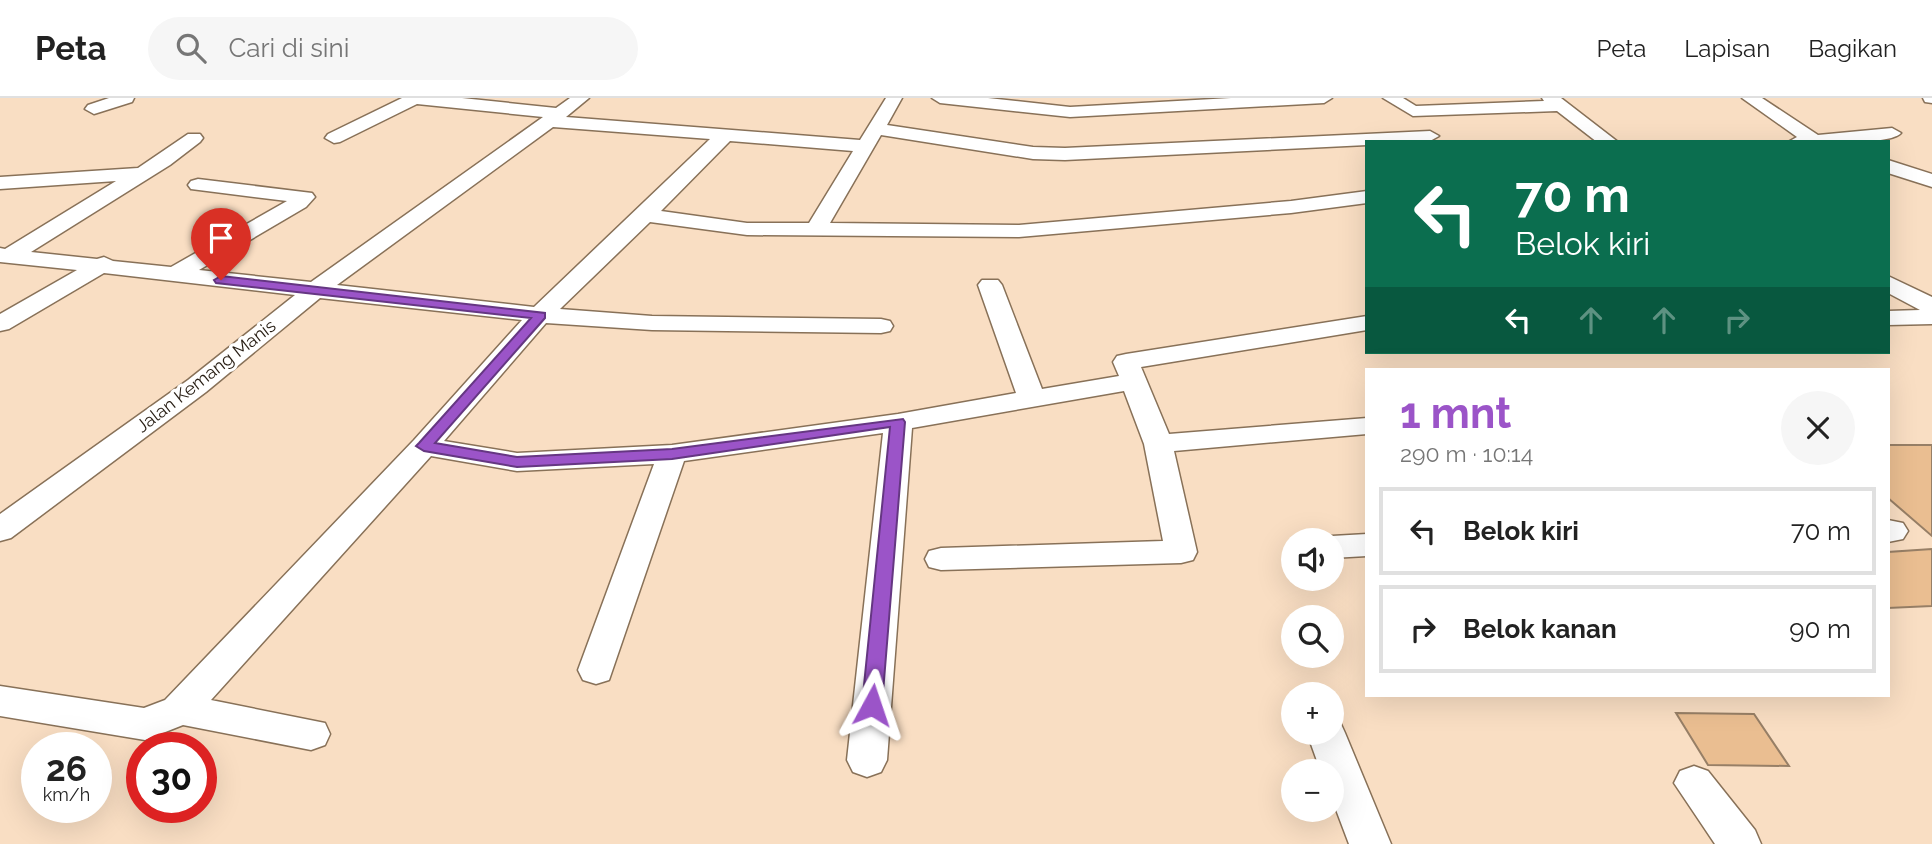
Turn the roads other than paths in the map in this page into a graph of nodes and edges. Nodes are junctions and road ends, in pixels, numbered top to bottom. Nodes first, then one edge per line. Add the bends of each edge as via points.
1 (127, 98) edge
2 (414, 98) edge
3 (581, 98) edge
4 (894, 98) edge
5 (940, 98) edge
6 (1311, 98) edge
7 (1324, 98) edge
8 (1391, 98) edge
9 (1750, 98) edge
10 (1555, 102) edge
11 (1032, 104) edge
12 (94, 109) dead end
13 (1413, 111) junction
14 (552, 117) junction
15 (1892, 133) dead end
16 (724, 135) junction
17 (194, 138) dead end
18 (334, 138) dead end
19 (870, 138) junction
20 (1433, 139) edge
21 (1408, 140) edge
22 (1606, 140) edge
23 (1808, 140) edge
24 (1819, 140) edge
25 (1365, 142) edge
26 (1890, 167) edge
27 (143, 174) junction
28 (1932, 181) edge
29 (0, 183) edge
30 (198, 185) dead end
31 (1365, 197) edge
32 (645, 215) junction
33 (816, 229) junction
34 (6, 254) edge
35 (104, 264) junction
36 (174, 275) junction
37 (1890, 284) edge
38 (990, 285) dead end
39 (314, 291) junction
40 (1932, 307) edge
41 (540, 315) junction
42 (1932, 317) edge
43 (1890, 318) edge
44 (1365, 323) edge
45 (0, 324) edge
46 (881, 326) dead end
47 (1134, 381) junction
48 (1031, 397) junction
49 (898, 422) junction
50 (1365, 426) edge
51 (1158, 444) junction
52 (424, 446) junction
53 (672, 454) junction
54 (0, 530) edge
55 (1365, 545) edge
56 (1344, 546) edge
57 (941, 559) dead end
58 (596, 670) dead end
59 (0, 701) edge
60 (179, 709) junction
61 (311, 734) dead end
62 (1331, 745) edge
63 (867, 760) dead end
64 (1694, 783) dead end
65 (1370, 844) edge
66 (1740, 844) edge

1 - 12 street
2 - 14 street
2 - 18 street
3 - 14 street, Jalan Kemang Manis
4 - 19 street
5 - 11 street
6 - 7 street
6 - 11 street via 1070,113
8 - 13 street
9 - 23 street
10 - 13 street
10 - 22 street
13 - 20 street
14 - 16 street
14 - 39 street, Jalan Kemang Manis
15 - 24 street
16 - 19 street
16 - 32 street
17 - 27 street
19 - 25 street via 1065,154
19 - 33 street
20 - 21 street
26 - 28 street
27 - 29 street
27 - 34 street
30 - 36 street via 305,197
31 - 33 street via 1019,231
32 - 33 street via 747,229
32 - 41 street
34 - 35 street
35 - 36 street
35 - 45 street
36 - 39 street
37 - 40 street
38 - 48 street
39 - 41 street
39 - 54 street, Jalan Kemang Manis via 197,386
41 - 46 street via 652,323
41 - 52 street
42 - 43 street
44 - 47 street via 1126,362
47 - 48 street
47 - 51 street
48 - 49 street
49 - 53 street
49 - 63 street
50 - 51 street
51 - 57 street via 1181,552
52 - 53 street via 517,462
52 - 60 street
53 - 58 street
55 - 56 street
59 - 60 street via 145,723
60 - 61 street
62 - 65 street
64 - 66 street

